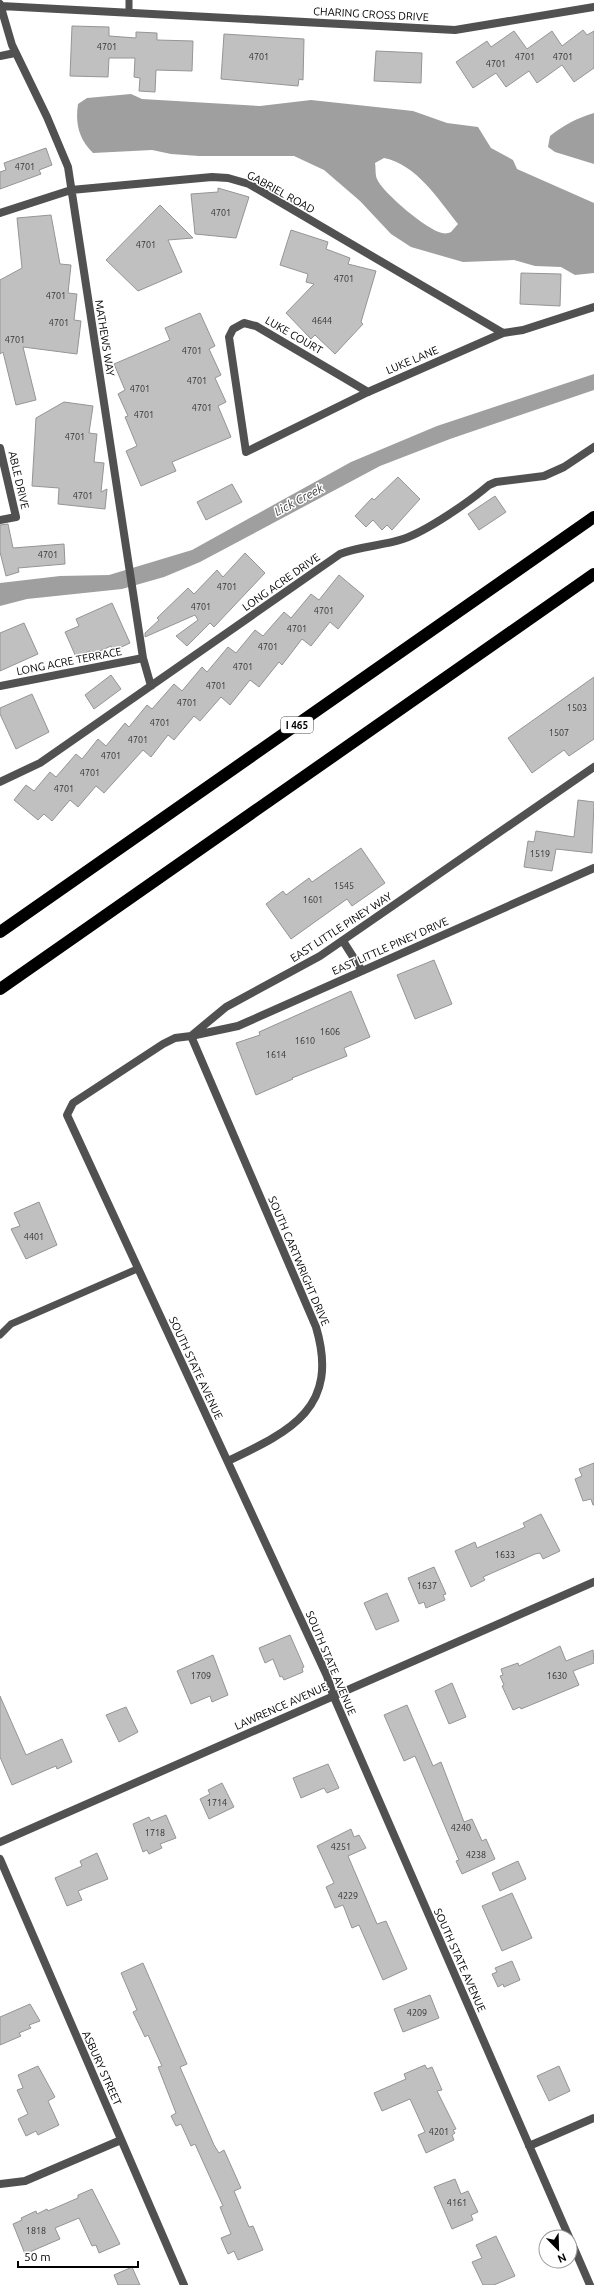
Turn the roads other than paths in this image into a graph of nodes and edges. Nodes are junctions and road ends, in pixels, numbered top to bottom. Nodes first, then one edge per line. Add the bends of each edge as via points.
1 (129, 0) edge
2 (0, 5) edge
3 (594, 7) edge
4 (129, 12) junction
5 (15, 53) junction
6 (0, 56) edge
7 (71, 190) junction
8 (0, 213) edge
9 (594, 307) edge
10 (503, 333) junction
11 (368, 392) junction
12 (594, 446) edge
13 (0, 448) edge
14 (246, 452) joint
15 (594, 517) edge
16 (0, 520) edge
17 (594, 574) edge
18 (143, 658) junction
19 (0, 686) edge
20 (151, 686) junction
21 (594, 767) edge
22 (0, 782) edge
23 (594, 868) edge
24 (0, 932) edge
25 (343, 941) junction
26 (362, 971) junction
27 (0, 989) edge
28 (191, 1036) junction
29 (73, 1103) joint
30 (138, 1269) junction
31 (0, 1335) edge
32 (228, 1461) junction
33 (594, 1582) edge
34 (333, 1695) junction
35 (0, 1842) edge
36 (0, 1859) edge
37 (2, 1871) edge
38 (594, 2118) edge
39 (121, 2140) junction
40 (529, 2146) junction
41 (0, 2184) edge
42 (566, 2229) edge
43 (578, 2257) edge
44 (184, 2285) edge
45 (590, 2285) edge

1 - 4 lane
2 - 4 street, CHARING CROSS DRIVE
2 - 5 street, MATHEWS WAY
3 - 4 street, CHARING CROSS DRIVE via 454,30
5 - 6 street
5 - 7 street, MATHEWS WAY via 68,168
7 - 8 street, GABRIEL ROAD
7 - 10 street, GABRIEL ROAD via 212,177 239,180
7 - 18 street, MATHEWS WAY
9 - 10 street, LUKE LANE via 523,330
10 - 11 street, LUKE LANE
11 - 14 street, LUKE LANE
11 - 14 street, LUKE COURT via 248,322 236,326 229,337 229,342
12 - 20 street, LONG ACRE DRIVE via 564,467 544,476 496,482 409,536 340,554
13 - 16 street, ABLE DRIVE via 16,517
15 - 24 highway, I 465
17 - 27 highway
18 - 19 street, LONG ACRE TERRACE
18 - 20 street, MATHEWS WAY
20 - 22 street, LONG ACRE DRIVE via 40,763
21 - 25 street, EAST LITTLE PINEY WAY
23 - 26 street, EAST LITTLE PINEY DRIVE
25 - 26 street
25 - 28 street, EAST LITTLE PINEY WAY via 301,968 226,1007
26 - 28 street, EAST LITTLE PINEY DRIVE via 238,1026
28 - 29 street, EAST LITTLE PINEY WAY via 175,1038 163,1044
28 - 32 street, SOUTH CARTWRIGHT DRIVE via 316,1327 322,1347 320,1381 313,1402 300,1419 269,1442
29 - 30 street, SOUTH STATE AVENUE via 68,1115 71,1125
30 - 31 lane via 11,1324
30 - 32 street, SOUTH STATE AVENUE
32 - 34 street, SOUTH STATE AVENUE via 327,1676
33 - 34 street, LAWRENCE AVENUE
34 - 35 street, LAWRENCE AVENUE
34 - 40 street, SOUTH STATE AVENUE
36 - 37 street, ASBURY STREET
37 - 39 street, ASBURY STREET
38 - 40 street
39 - 41 street via 25,2181
39 - 44 street, ASBURY STREET
40 - 42 street, SOUTH STATE AVENUE
43 - 45 street, SOUTH STATE AVENUE

